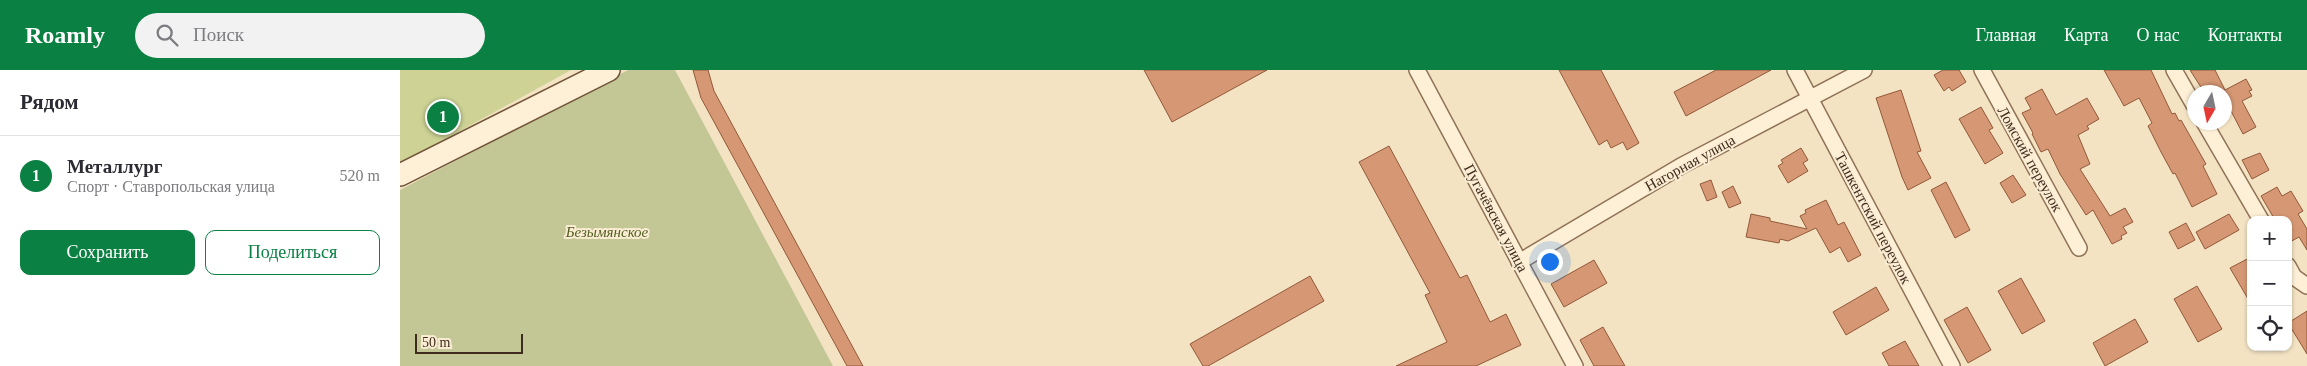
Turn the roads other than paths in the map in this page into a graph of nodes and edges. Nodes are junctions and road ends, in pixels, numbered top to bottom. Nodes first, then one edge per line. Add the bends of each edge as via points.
1 (609, 70) edge
2 (1417, 70) edge
3 (1795, 70) edge
4 (1864, 70) edge
5 (1982, 70) edge
6 (2174, 70) edge
7 (2187, 93) edge
8 (1810, 98) junction
9 (2209, 130) edge
10 (400, 175) edge
11 (2259, 216) edge
12 (2079, 248) dead end
13 (1519, 262) junction
14 (2292, 273) edge
15 (2307, 286) edge
16 (1574, 366) edge
17 (1952, 366) edge

1 - 10 street
2 - 13 street, Пугачёвская улица
3 - 8 street, Ташкентский переулок
4 - 8 street, Нагорная улица
5 - 12 street, Ломский переулок
6 - 7 street
8 - 13 street, Нагорная улица via 1681,166
8 - 17 street, Ташкентский переулок
9 - 11 street
13 - 16 street, Пугачёвская улица
14 - 15 street

